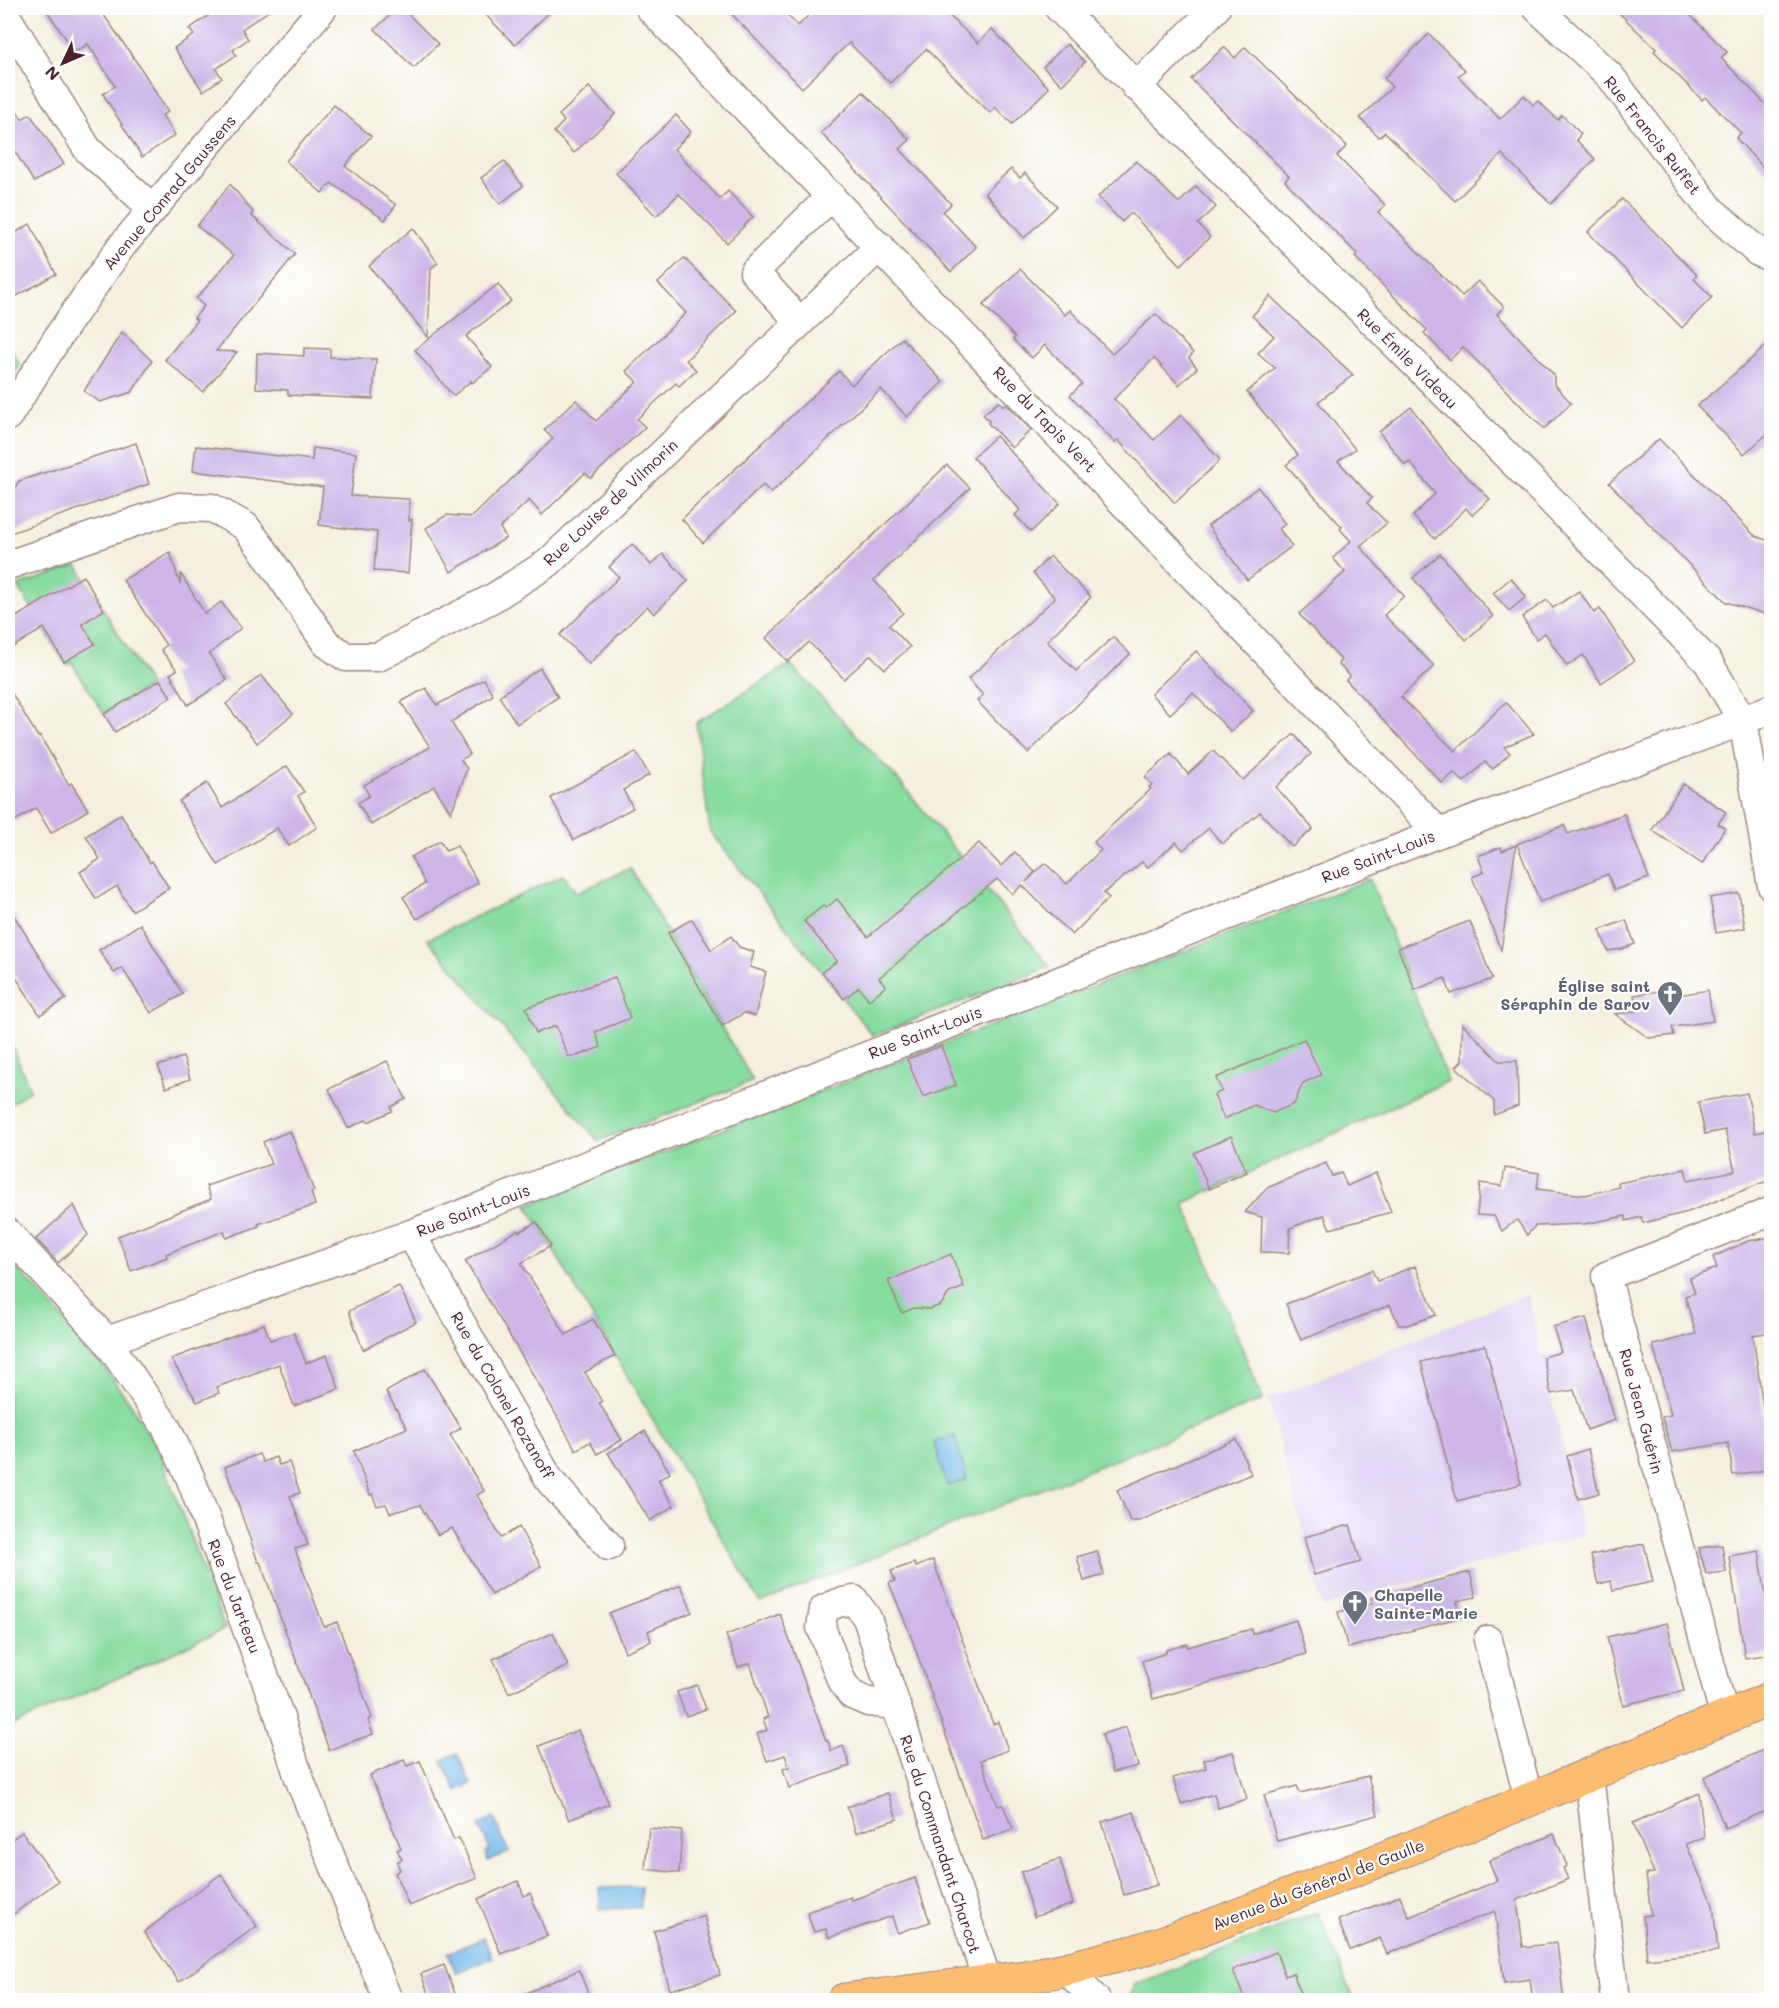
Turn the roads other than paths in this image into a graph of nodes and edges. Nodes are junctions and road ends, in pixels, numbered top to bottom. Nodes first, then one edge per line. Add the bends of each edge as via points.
1 (323, 8) edge
2 (650, 8) edge
3 (1059, 8) edge
4 (1216, 8) edge
5 (1537, 8) edge
6 (8, 19) edge
7 (1136, 87) junction
8 (831, 196) junction
9 (153, 209) junction
10 (880, 246) junction
11 (1772, 258) edge
12 (800, 322) junction
13 (8, 416) edge
14 (8, 565) edge
15 (1772, 708) edge
16 (1743, 721) junction
17 (1439, 833) junction
18 (1772, 886) edge
19 (1772, 1212) edge
20 (8, 1233) edge
21 (411, 1234) junction
22 (107, 1341) junction
23 (609, 1545) dead end
24 (1488, 1640) dead end
25 (1772, 1698) edge
26 (895, 1705) dead end
27 (1725, 1718) junction
28 (1589, 1775) junction
29 (1529, 1800) junction
30 (1066, 1969) junction
31 (988, 1983) junction
32 (388, 2001) edge
33 (844, 2001) edge
34 (1096, 2001) edge
35 (1615, 2001) edge

1 - 9 street, Avenue Conrad Gaussens
2 - 8 street, Rue du Tapis Vert
3 - 7 street, Rue Émile Videau
4 - 7 street
5 - 11 street, Rue Francis Ruffet via 1610,76 1711,210 1758,252
6 - 9 street via 88,150
7 - 16 street, Rue Émile Videau via 1708,662
8 - 10 street, Rue du Tapis Vert
8 - 12 street via 754,272
9 - 13 street, Avenue Conrad Gaussens via 113,257
10 - 12 street, Rue Louise de Vilmorin
10 - 17 street, Rue du Tapis Vert
12 - 14 street, Rue Louise de Vilmorin via 548,562 493,598 378,657 346,657 326,643 245,526 212,508 179,507
15 - 16 street, Rue Saint-Louis
16 - 17 street, Rue Saint-Louis
16 - 18 street
17 - 21 street, Rue Saint-Louis
19 - 27 street, Rue Jean Guérin via 1606,1276
20 - 22 street, Rue du Jarteau
21 - 22 street, Rue Saint-Louis
21 - 23 street, Rue du Colonel Rozanoff via 550,1481
22 - 32 street, Rue du Jarteau via 165,1427 190,1477 299,1778
24 - 29 street
25 - 27 main road, Avenue du Général de Gaulle
26 - 31 street, Rue du Commandant Charcot
27 - 28 main road, Avenue du Général de Gaulle
28 - 29 main road, Avenue du Général de Gaulle
28 - 35 street
29 - 30 main road, Avenue du Général de Gaulle via 1195,1932
30 - 31 main road, Avenue du Général de Gaulle
30 - 34 street
31 - 33 main road, Avenue du Général de Gaulle

